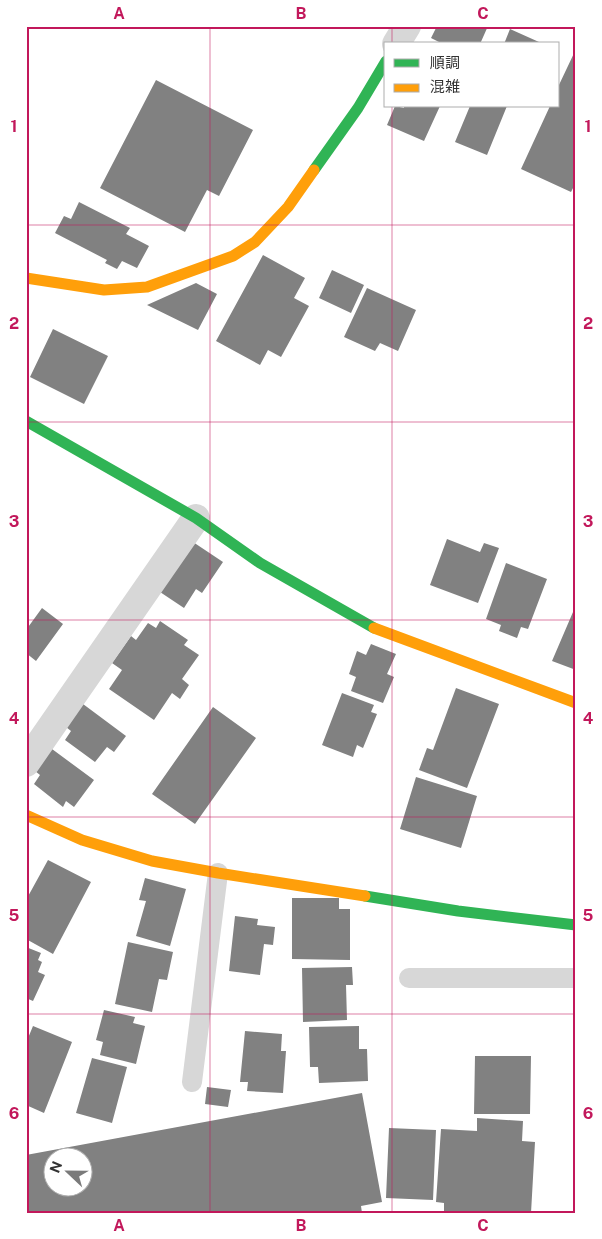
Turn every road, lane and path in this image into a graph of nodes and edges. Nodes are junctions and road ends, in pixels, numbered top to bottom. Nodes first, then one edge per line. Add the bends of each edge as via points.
1 (407, 26) edge
2 (397, 42) edge
3 (384, 65) edge
4 (26, 278) edge
5 (26, 421) edge
6 (196, 518) junction
7 (576, 704) edge
8 (26, 763) edge
9 (26, 815) edge
10 (218, 874) junction
11 (576, 926) edge
12 (409, 978) dead end
13 (576, 978) edge
14 (192, 1082) dead end

1 - 2 street
3 - 4 street via 288,207 255,242 233,256 147,287 104,290
5 - 6 street
6 - 7 street via 260,562 376,629
6 - 8 street
9 - 10 street via 99,845 152,861
10 - 11 street
10 - 14 lane
12 - 13 lane

